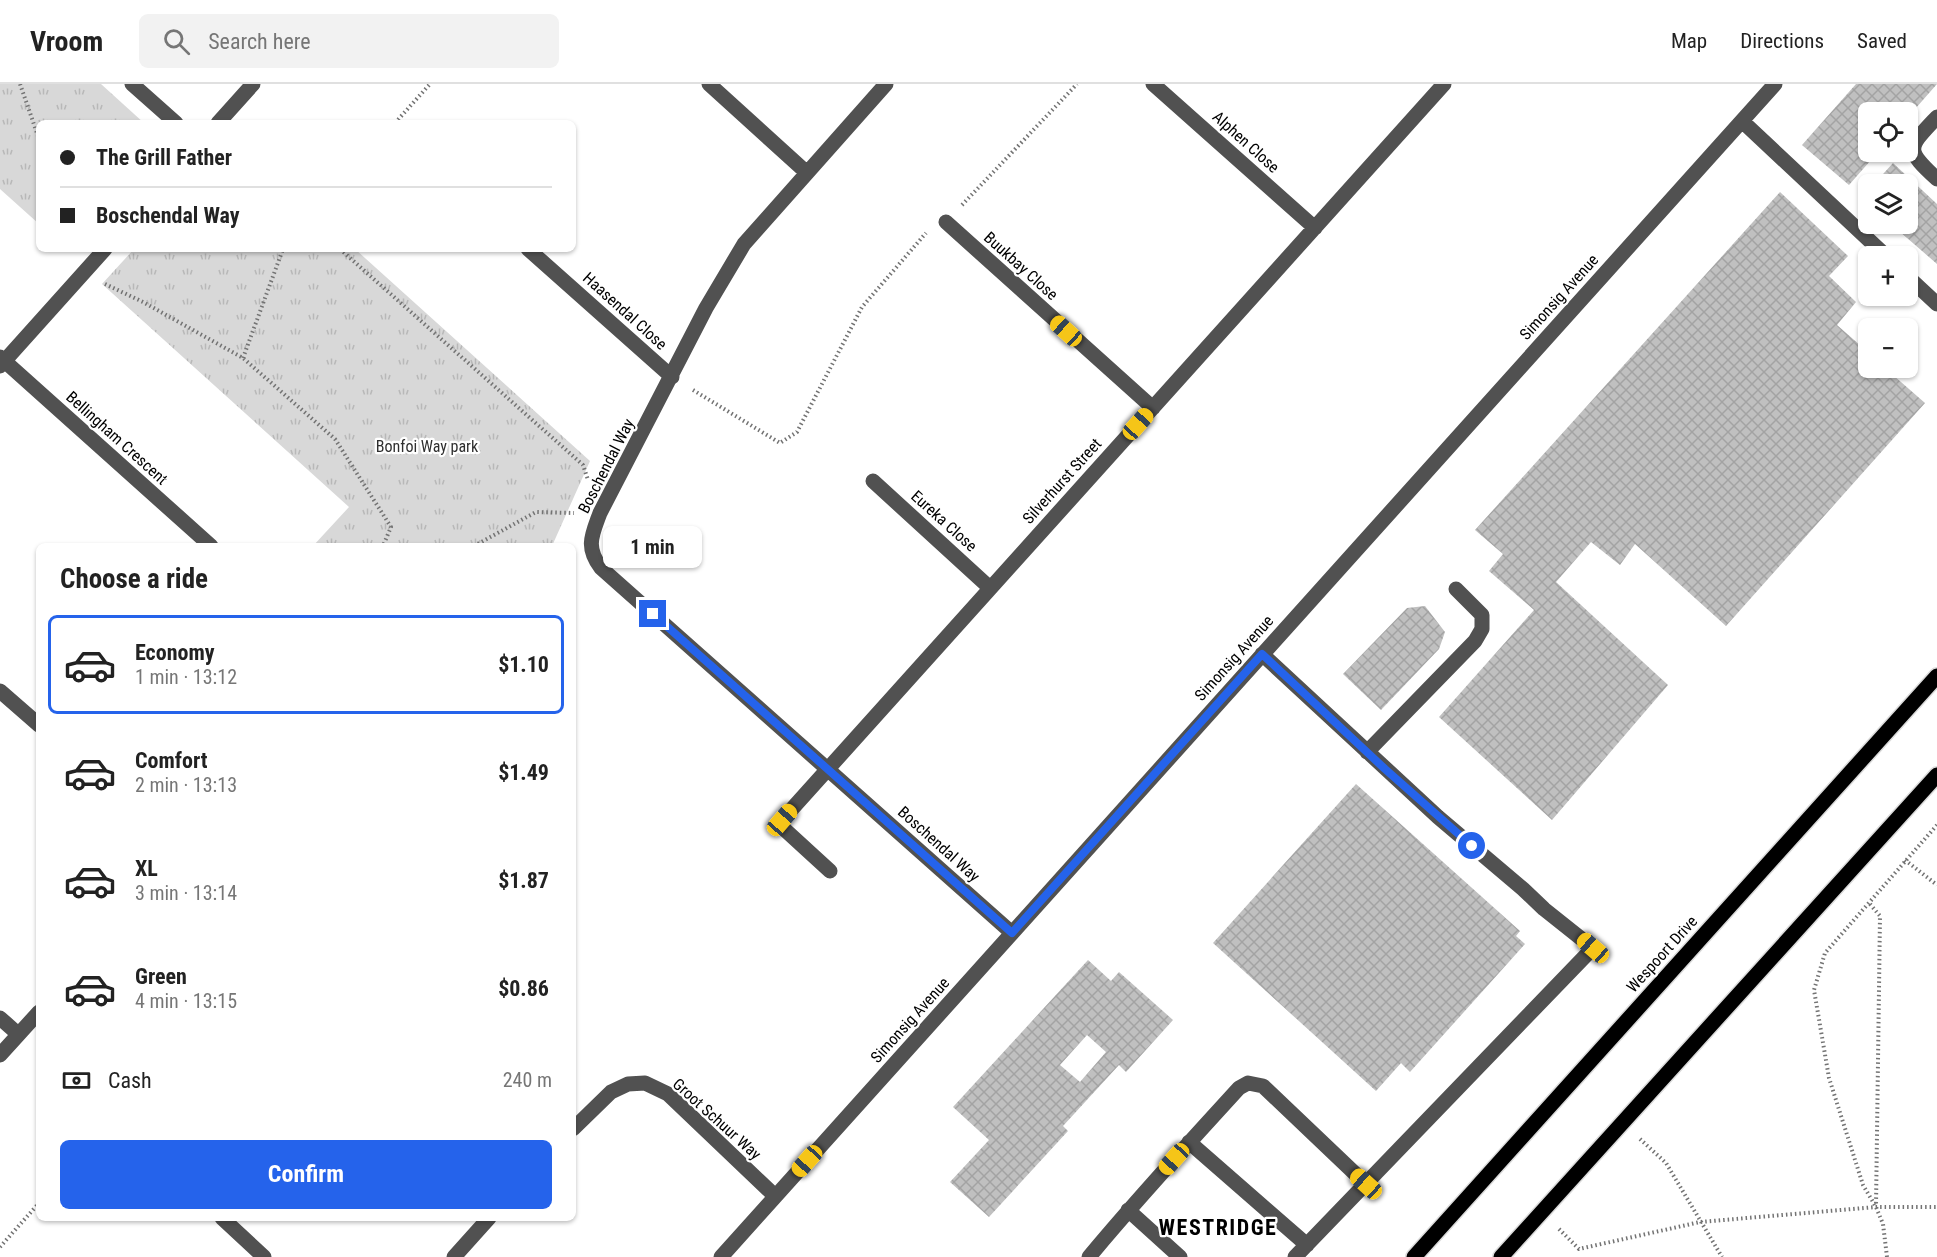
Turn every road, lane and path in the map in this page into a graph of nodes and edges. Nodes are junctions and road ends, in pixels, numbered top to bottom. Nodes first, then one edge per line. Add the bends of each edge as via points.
1 (20, 84) edge
2 (132, 84) edge
3 (253, 84) edge
4 (430, 84) edge
5 (709, 84) edge
6 (886, 84) edge
7 (1077, 84) edge
8 (1153, 84) edge
9 (1444, 84) edge
10 (1775, 84) edge
11 (1937, 117) edge
12 (173, 120) edge
13 (221, 120) edge
14 (398, 120) edge
15 (1742, 122) junction
16 (36, 130) edge
17 (806, 172) junction
18 (1937, 179) edge
19 (946, 222) junction
20 (1314, 228) junction
21 (1875, 246) edge
22 (102, 252) edge
23 (282, 252) edge
24 (343, 252) edge
25 (531, 252) edge
26 (83, 273) junction
27 (1918, 286) edge
28 (1937, 304) edge
29 (243, 358) junction
30 (1, 361) edge
31 (672, 377) junction
32 (1152, 408) junction
33 (873, 481) dead end
34 (600, 513) junction
35 (208, 543) edge
36 (384, 543) edge
37 (479, 543) edge
38 (990, 588) junction
39 (1456, 589) dead end
40 (1262, 654) junction
41 (1937, 676) edge
42 (0, 691) edge
43 (36, 722) edge
44 (1367, 752) junction
45 (827, 769) junction
46 (1937, 775) edge
47 (1937, 825) edge
48 (1905, 861) junction
49 (830, 871) dead end
50 (1937, 885) edge
51 (1870, 904) junction
52 (1012, 933) junction
53 (36, 1015) edge
54 (0, 1018) edge
55 (18, 1034) junction
56 (0, 1055) edge
57 (1622, 1122) junction
58 (576, 1126) edge
59 (1189, 1142) junction
60 (1366, 1184) junction
61 (775, 1196) junction
62 (36, 1206) edge
63 (1876, 1207) junction
64 (1937, 1207) edge
65 (1128, 1210) junction
66 (1542, 1212) junction
67 (225, 1221) edge
68 (486, 1221) edge
69 (1700, 1222) junction
70 (1307, 1245) junction
71 (0, 1247) edge
72 (264, 1257) edge
73 (454, 1257) edge
74 (721, 1257) edge
75 (1089, 1257) edge
76 (1180, 1257) edge
77 (1295, 1257) edge
78 (1414, 1257) edge
79 (1501, 1257) edge
80 (1722, 1257) edge
81 (1887, 1257) edge

1 - 16 path
2 - 12 street
3 - 13 street
4 - 14 path
5 - 17 street
6 - 17 street, Boschendal Way
7 - 19 path
8 - 20 street, Alphen Close
9 - 20 street, Silverhurst Street
10 - 15 street, Simonsig Avenue
11 - 18 street via 1916,139 1914,147 1918,162
15 - 21 street
15 - 40 street, Simonsig Avenue
17 - 31 street, Boschendal Way via 744,244
19 - 31 path via 930,229 862,307 797,432 780,443
19 - 32 street, Buukbay Close
20 - 32 street, Silverhurst Street
22 - 26 street
23 - 29 path
24 - 34 path via 583,465
25 - 31 street, Haasendal Close
26 - 29 path
26 - 30 street
27 - 28 street
29 - 36 path via 335,439 391,527
30 - 35 street, Bellingham Crescent
31 - 34 street, Boschendal Way
32 - 38 street, Silverhurst Street
33 - 38 street, Eureka Close
34 - 37 path via 536,512
34 - 45 street, Boschendal Way via 591,541 594,559 601,568
38 - 45 street, Silverhurst Street
39 - 44 street via 1482,615 1482,629 1475,641
40 - 44 street
40 - 52 street, Simonsig Avenue
41 - 78 main road, Wespoort Drive
42 - 43 street
44 - 60 street via 1593,948
45 - 49 street, Silverhurst Street via 782,822 783,828
45 - 52 street, Boschendal Way
46 - 57 main road
47 - 48 path
48 - 50 path
48 - 51 path
51 - 63 path via 1880,916
51 - 63 path via 1825,954 1814,990 1829,1078 1863,1185
52 - 61 street, Simonsig Avenue
53 - 55 street
54 - 55 street
55 - 56 street
57 - 66 main road
57 - 69 path via 1666,1163
58 - 61 street, Groot Schuur Way via 611,1092 628,1084 645,1083 668,1094
59 - 60 street via 1239,1088 1256,1083
59 - 65 street
59 - 70 street
60 - 70 street
61 - 74 street, Simonsig Avenue
62 - 71 path
63 - 64 path
63 - 69 path
63 - 81 path via 1883,1224
65 - 75 street
65 - 76 street
66 - 69 path via 1579,1249
66 - 79 main road
67 - 72 street
68 - 73 street
69 - 80 path
70 - 77 street

